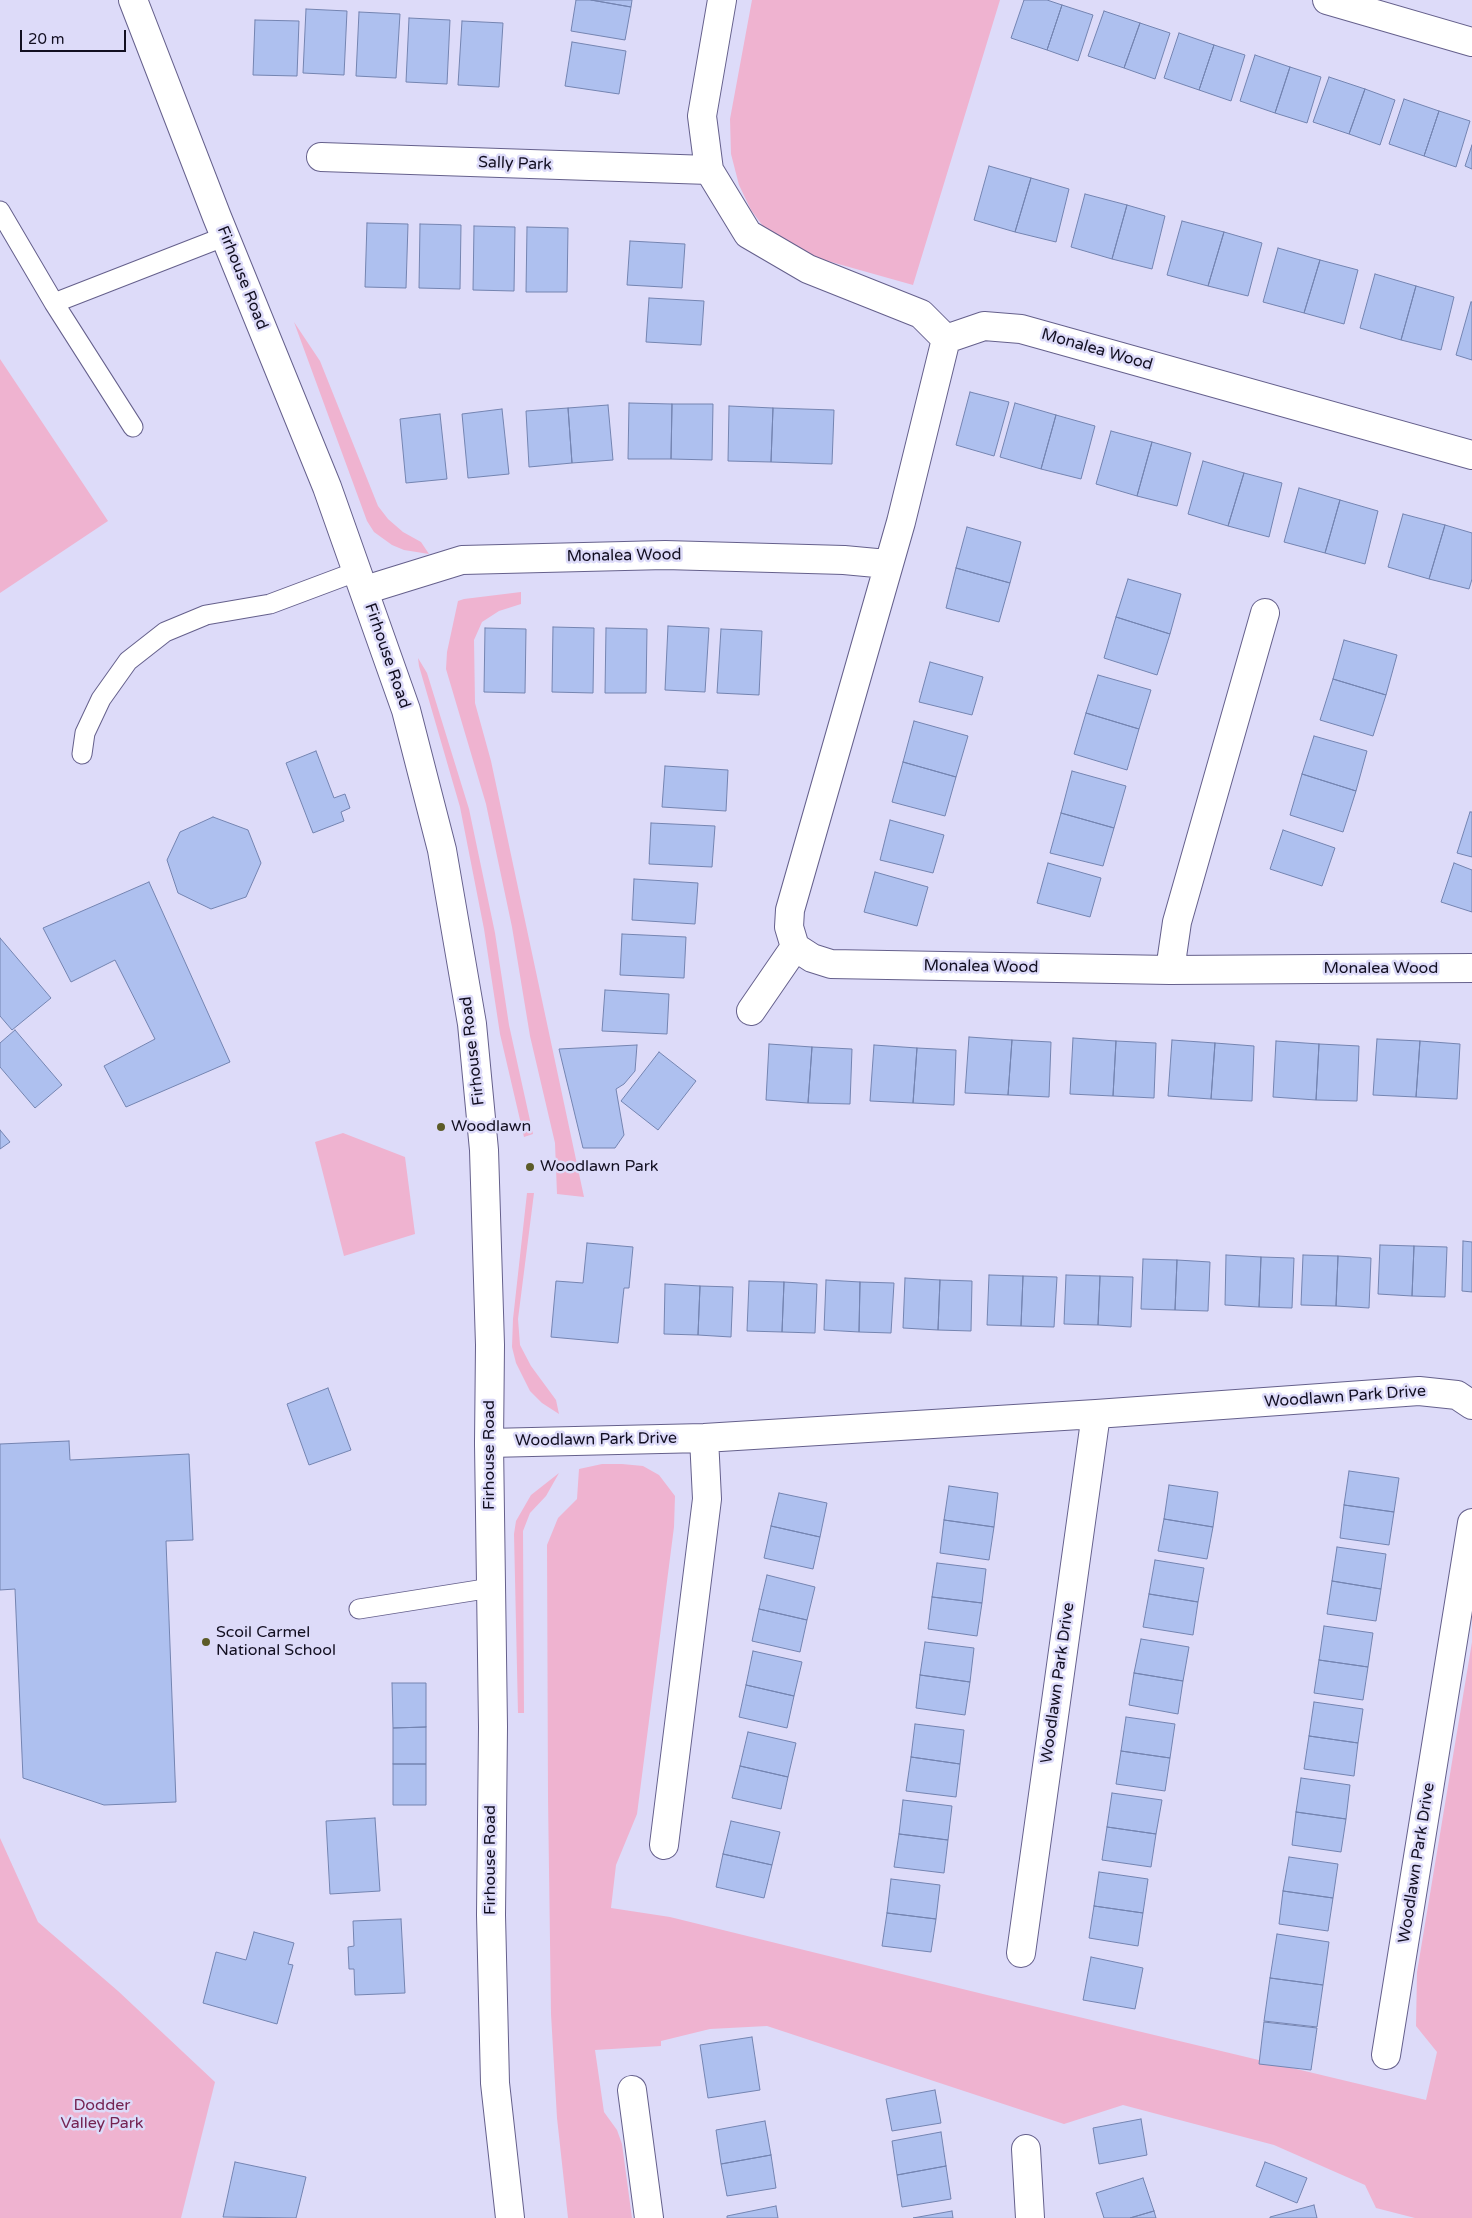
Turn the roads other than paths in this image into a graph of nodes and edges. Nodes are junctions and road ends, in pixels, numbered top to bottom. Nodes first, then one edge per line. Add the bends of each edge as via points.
1 (133, 0) edge
2 (722, 0) edge
3 (1327, 0) edge
4 (1472, 42) edge
5 (321, 157) dead end
6 (709, 170) junction
7 (0, 211) edge
8 (226, 236) junction
9 (54, 303) junction
10 (946, 339) junction
11 (133, 427) dead end
12 (1472, 455) edge
13 (887, 564) junction
14 (362, 581) junction
15 (1266, 613) dead end
16 (82, 754) dead end
17 (795, 947) junction
18 (1472, 968) edge
19 (1170, 970) junction
20 (752, 1011) dead end
21 (1472, 1405) edge
22 (1096, 1414) junction
23 (704, 1438) junction
24 (489, 1443) junction
25 (1472, 1523) edge
26 (491, 1588) junction
27 (359, 1609) dead end
28 (664, 1845) dead end
29 (1021, 1953) dead end
30 (1386, 2056) dead end
31 (632, 2090) dead end
32 (1026, 2149) dead end
33 (510, 2218) edge
34 (649, 2218) edge
35 (1030, 2218) edge

1 - 8 street, Firhouse Road
2 - 6 street via 702,116
3 - 4 street
5 - 6 street, Sally Park
6 - 10 street via 748,234 808,269 921,314
7 - 9 lane
8 - 9 lane
8 - 14 street, Firhouse Road
9 - 11 lane
10 - 12 street, Monalea Wood via 984,326 1021,329
10 - 13 street
13 - 14 street, Monalea Wood via 665,554 462,560
13 - 17 street via 790,910 789,927
14 - 16 lane via 270,604 206,615 165,632 128,661 101,699 85,733
14 - 24 street, Firhouse Road via 406,710 442,850 472,1024 484,1150 490,1346
15 - 19 street via 1177,922
17 - 19 street, Monalea Wood via 812,958 831,964
17 - 20 street
18 - 19 street, Monalea Wood
21 - 22 street, Woodlawn Park Drive via 1457,1395 1419,1390
22 - 23 street, Woodlawn Park Drive
22 - 29 street, Woodlawn Park Drive
23 - 24 street, Woodlawn Park Drive
23 - 28 street via 707,1499
24 - 26 street, Firhouse Road
25 - 30 street, Woodlawn Park Drive
26 - 27 lane
26 - 33 street, Firhouse Road via 494,2083
31 - 34 street
32 - 35 street

